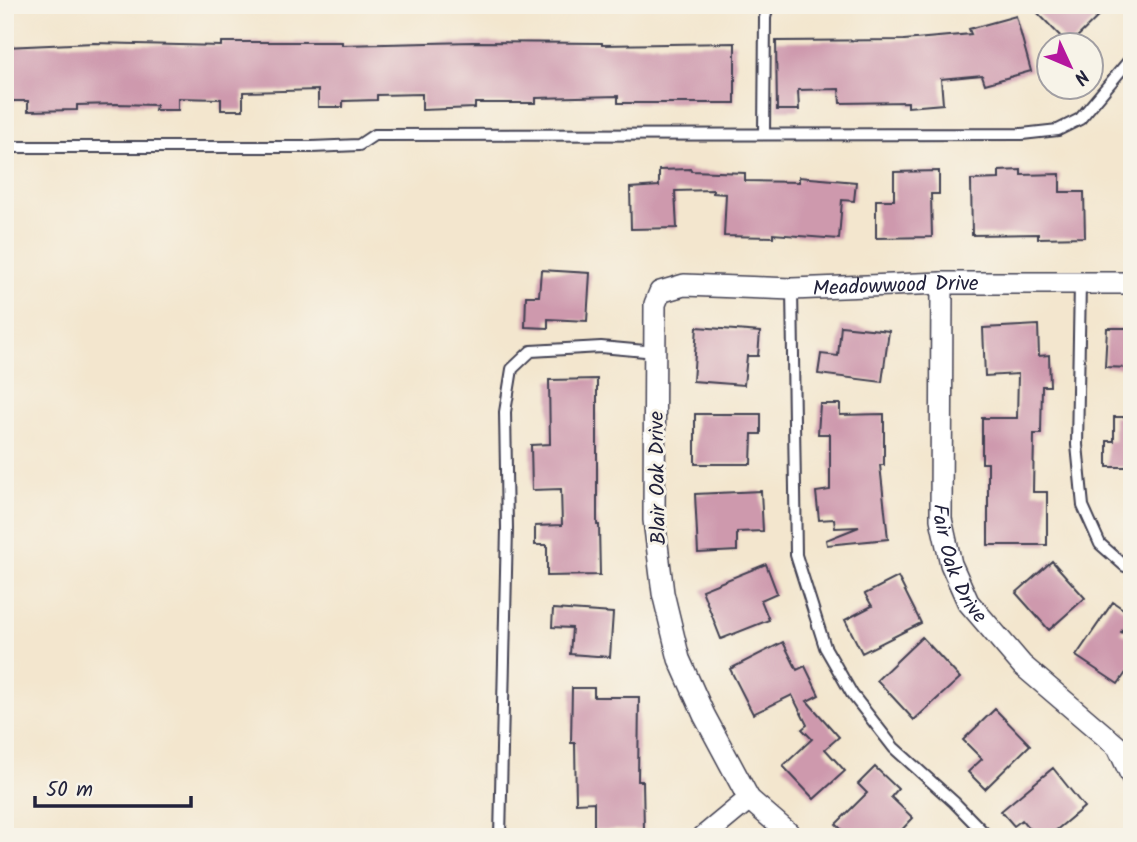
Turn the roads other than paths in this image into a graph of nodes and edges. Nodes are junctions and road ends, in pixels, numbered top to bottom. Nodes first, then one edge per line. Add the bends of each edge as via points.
1 (768, 5) edge
2 (1132, 57) edge
3 (764, 134) junction
4 (5, 147) edge
5 (942, 283) junction
6 (1080, 283) junction
7 (1132, 283) edge
8 (792, 289) junction
9 (660, 292) joint
10 (656, 352) junction
11 (1132, 568) edge
12 (1125, 742) edge
13 (1132, 777) edge
14 (749, 799) junction
15 (500, 837) edge
16 (703, 837) edge
17 (793, 837) edge
18 (988, 837) edge

1 - 3 lane
2 - 3 lane via 1080,119 1058,130 1022,134
3 - 4 lane via 374,135 359,145 312,147
5 - 6 street, Meadowwood Drive
5 - 8 street, Meadowwood Drive
5 - 12 street, Fair Oak Drive via 941,519 951,564 968,602 1022,666
6 - 7 street, Meadowwood Drive
6 - 11 lane via 1077,445 1083,506 1100,544
8 - 9 street, Meadowwood Drive via 684,285
8 - 18 lane via 796,555 825,647 852,694 894,748
9 - 10 street, Blair Oak Drive via 655,304
10 - 14 street, Blair Oak Drive via 654,520 663,593 679,659
10 - 15 lane via 601,347 531,351 512,369 505,412
12 - 13 street, Fair Oak Drive
14 - 16 street
14 - 17 street, Blair Oak Drive

